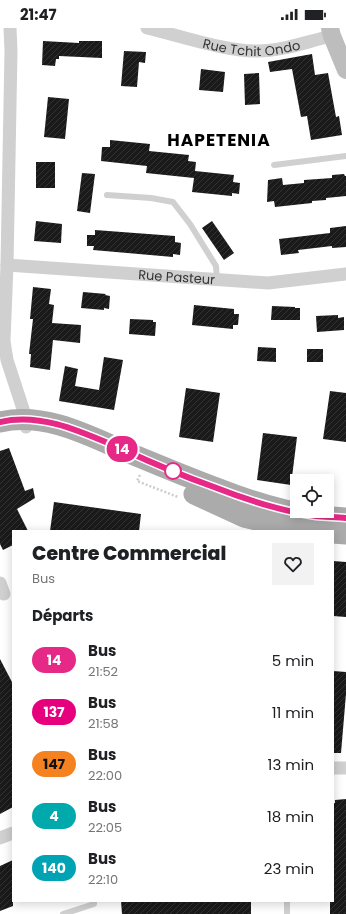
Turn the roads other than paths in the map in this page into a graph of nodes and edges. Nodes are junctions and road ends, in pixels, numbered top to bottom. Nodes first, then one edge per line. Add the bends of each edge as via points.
1 (10, 28) edge
2 (147, 28) edge
3 (331, 32) edge
4 (346, 70) edge
5 (346, 156) edge
6 (274, 165) dead end
7 (106, 195) dead end
8 (7, 265) junction
9 (346, 274) edge
10 (216, 280) junction
11 (0, 422) edge
12 (25, 423) junction
13 (0, 426) edge
14 (346, 518) edge
15 (308, 530) edge
16 (334, 532) edge
17 (346, 534) edge
18 (334, 768) edge
19 (346, 768) edge
20 (12, 833) edge
21 (0, 838) edge
22 (94, 902) edge
23 (287, 902) edge
24 (63, 914) edge
25 (287, 914) edge

1 - 8 street
2 - 3 street, Rue Tchit Ondo via 228,48 258,51 293,46
3 - 4 main road
5 - 6 lane
7 - 10 lane via 174,202 216,266
8 - 10 street, Rue Pasteur
8 - 12 street via 4,341
9 - 10 street, Rue Pasteur via 268,283
11 - 12 main road via 10,420
12 - 13 main road
12 - 14 main road via 48,422 76,429 214,487 282,509 317,516
12 - 15 main road via 244,517 288,528
16 - 17 main road
18 - 19 street
20 - 21 street
22 - 24 lane
23 - 25 lane

